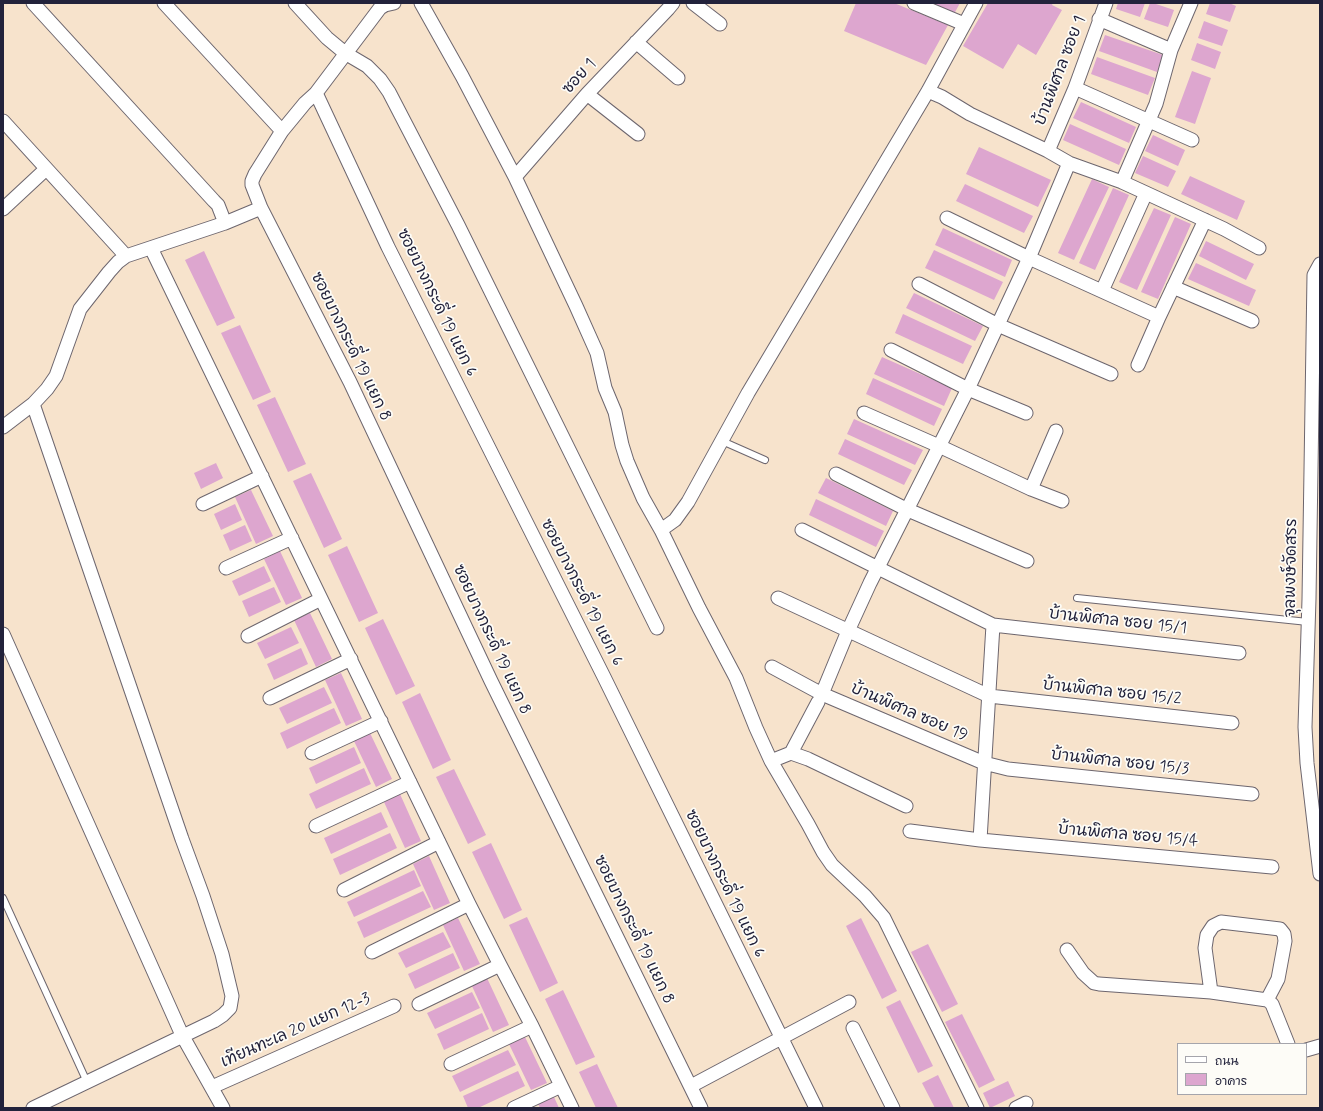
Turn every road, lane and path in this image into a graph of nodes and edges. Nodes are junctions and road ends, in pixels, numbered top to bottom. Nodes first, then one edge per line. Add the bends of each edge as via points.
1 (32, 3) edge
2 (164, 3) edge
3 (295, 3) edge
4 (394, 3) edge
5 (421, 3) edge
6 (673, 3) edge
7 (694, 3) edge
8 (914, 3) edge
9 (976, 3) edge
10 (1106, 3) edge
11 (1190, 3) edge
12 (1099, 20) junction
13 (720, 24) dead end
14 (964, 24) junction
15 (636, 42) junction
16 (1171, 50) junction
17 (345, 53) junction
18 (678, 78) dead end
19 (1075, 88) junction
20 (928, 90) junction
21 (316, 93) junction
22 (587, 94) junction
23 (1149, 120) junction
24 (3, 121) edge
25 (282, 131) junction
26 (638, 134) dead end
27 (1192, 140) dead end
28 (1048, 151) junction
29 (1069, 163) junction
30 (46, 169) junction
31 (515, 177) junction
32 (1122, 182) junction
33 (1146, 192) junction
34 (261, 208) junction
35 (3, 209) edge
36 (947, 218) dead end
37 (1204, 220) junction
38 (225, 223) junction
39 (151, 248) junction
40 (1259, 248) dead end
41 (126, 256) junction
42 (1029, 258) junction
43 (1320, 264) edge
44 (919, 284) dead end
45 (1173, 288) junction
46 (1102, 291) junction
47 (1159, 317) junction
48 (1252, 321) dead end
49 (998, 325) junction
50 (891, 350) dead end
51 (1138, 365) dead end
52 (1111, 374) dead end
53 (968, 389) junction
54 (33, 404) junction
55 (864, 413) dead end
56 (1026, 413) dead end
57 (3, 427) edge
58 (1056, 431) dead end
59 (722, 440) junction
60 (939, 446) junction
61 (765, 460) dead end
62 (836, 474) dead end
63 (262, 476) junction
64 (1031, 489) junction
65 (1062, 501) dead end
66 (203, 504) dead end
67 (908, 510) junction
68 (661, 530) junction
69 (802, 530) dead end
70 (292, 538) junction
71 (1027, 562) dead end
72 (226, 568) dead end
73 (878, 568) junction
74 (778, 598) dead end
75 (1077, 598) dead end
76 (321, 599) junction
77 (1308, 622) junction
78 (993, 626) junction
79 (657, 628) dead end
80 (848, 631) junction
81 (3, 634) edge
82 (248, 636) dead end
83 (1239, 653) dead end
84 (350, 660) junction
85 (772, 667) dead end
86 (988, 696) junction
87 (270, 698) dead end
88 (820, 698) junction
89 (381, 721) junction
90 (1232, 723) dead end
91 (312, 753) dead end
92 (791, 753) junction
93 (771, 761) junction
94 (984, 763) junction
95 (410, 782) junction
96 (1315, 783) edge
97 (1252, 794) dead end
98 (906, 806) dead end
99 (316, 826) dead end
100 (910, 831) dead end
101 (980, 840) junction
102 (439, 842) junction
103 (1272, 867) dead end
104 (1320, 874) edge
105 (344, 890) dead end
106 (3, 898) edge
107 (470, 904) junction
108 (1067, 950) dead end
109 (372, 952) dead end
110 (500, 965) junction
111 (1210, 992) junction
112 (1267, 1000) junction
113 (849, 1002) dead end
114 (418, 1004) dead end
115 (394, 1006) dead end
116 (532, 1026) junction
117 (853, 1028) dead end
118 (182, 1035) junction
119 (781, 1037) junction
120 (1288, 1043) edge
121 (1320, 1046) edge
122 (1307, 1050) edge
123 (452, 1064) dead end
124 (87, 1082) junction
125 (561, 1086) junction
126 (691, 1086) junction
127 (212, 1087) junction
128 (33, 1108) edge
129 (223, 1108) edge
130 (514, 1108) edge
131 (572, 1108) edge
132 (701, 1108) edge
133 (816, 1108) edge
134 (893, 1108) edge
135 (977, 1108) edge

1 - 38 street via 218,205
2 - 25 street
3 - 17 street via 327,38
4 - 17 street, ซอยบางกระดี่ 19 แยก 8 via 380,8
5 - 31 street
6 - 15 street, ซอย 1
7 - 13 street
8 - 14 street
9 - 14 street
10 - 12 street, บ้านพิศาล ซอย 1
11 - 16 street
12 - 16 street
12 - 19 street, บ้านพิศาล ซอย 1
14 - 20 street
15 - 18 street
15 - 22 street, ซอย 1
16 - 23 street
17 - 21 street, ซอยบางกระดี่ 19 แยก 8
17 - 79 street via 367,66 380,79 400,110
19 - 23 street
19 - 28 street, บ้านพิศาล ซอย 1
20 - 28 street via 984,121
20 - 59 street
21 - 25 street, ซอยบางกระดี่ 19 แยก 8
21 - 119 street, ซอยบางกระดี่ 19 แยก 6 via 399,268
22 - 26 street
22 - 31 street, ซอย 1
23 - 27 street
23 - 32 street
24 - 30 street
25 - 34 street, ซอยบางกระดี่ 19 แยก 8 via 252,181
28 - 29 street
29 - 32 street
29 - 42 street
30 - 35 street
30 - 41 street
31 - 68 street via 597,353 627,461 643,498
32 - 33 street
33 - 37 street
33 - 46 street
34 - 38 street
34 - 126 street, ซอยบางกระดี่ 19 แยก 8 via 350,382 490,681
36 - 42 street
37 - 40 street
37 - 45 street
38 - 39 street
39 - 41 street
39 - 63 street
41 - 54 street via 109,272 80,309 56,376
42 - 46 street
42 - 49 street
43 - 77 street, จุลพงษ์จัดสรร via 1314,275
44 - 49 street
45 - 47 street
45 - 48 street
46 - 47 street
47 - 51 street
49 - 52 street
49 - 53 street
50 - 53 street
53 - 56 street
53 - 60 street
54 - 57 street
54 - 118 street via 203,896 222,954 232,996 230,1008 223,1015
55 - 60 street
58 - 64 street
59 - 61 lane
59 - 68 street via 688,502 675,520
60 - 64 street
60 - 67 street
62 - 67 street
63 - 66 street
63 - 70 street
64 - 65 street
67 - 71 street
67 - 73 street
68 - 93 street via 736,678
69 - 73 street
70 - 72 street
70 - 76 street
73 - 78 street
73 - 80 street
74 - 80 street, บ้านพิศาล ซอย 15/2
75 - 77 lane
76 - 82 street
76 - 84 street
77 - 96 street, จุลพงษ์จัดสรร via 1304,727
78 - 83 street, บ้านพิศาล ซอย 15/1
78 - 86 street
80 - 86 street, บ้านพิศาล ซอย 15/2
80 - 88 street
81 - 118 street
84 - 87 street
84 - 89 street
85 - 88 street, บ้านพิศาล ซอย 19
86 - 90 street, บ้านพิศาล ซอย 15/2
86 - 94 street
88 - 92 street
88 - 94 street, บ้านพิศาล ซอย 19
89 - 91 street
89 - 95 street
92 - 93 street
92 - 98 street
93 - 135 street via 832,865 884,918
94 - 97 street, บ้านพิศาล ซอย 15/3 via 1008,769
94 - 101 street
95 - 99 street
95 - 102 street
96 - 104 street, จุลพงษ์จัดสรร
100 - 101 street, บ้านพิศาล ซอย 15/4
101 - 103 street, บ้านพิศาล ซอย 15/4
102 - 105 street
102 - 107 street
106 - 124 lane
107 - 109 street
107 - 110 street
108 - 111 street via 1083,973 1094,983
110 - 114 street
110 - 116 street
111 - 112 street
111 - 112 street via 1204,948 1213,926 1221,922 1280,929 1285,941 1278,979
112 - 120 street via 1272,1004
113 - 119 street
115 - 127 street, เทียนทะเล 20 แยก 12-3
116 - 123 street
116 - 125 street
117 - 134 street
118 - 124 street
118 - 127 street
119 - 126 street
119 - 133 street, ซอยบางกระดี่ 19 แยก 6
121 - 122 street
124 - 128 street
125 - 130 street
125 - 131 street
126 - 132 street
127 - 129 street

